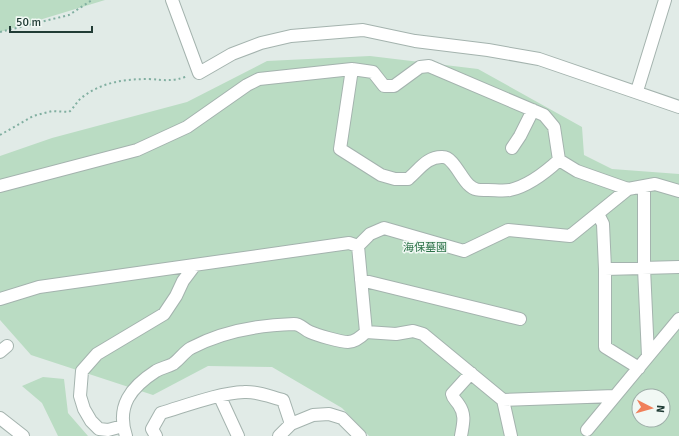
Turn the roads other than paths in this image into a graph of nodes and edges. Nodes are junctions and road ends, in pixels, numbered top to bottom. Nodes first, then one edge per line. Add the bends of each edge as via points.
1 (172, 0) edge
2 (665, 0) edge
3 (352, 69) junction
4 (637, 91) junction
5 (679, 107) edge
6 (533, 110) junction
7 (512, 148) dead end
8 (559, 160) junction
9 (0, 186) edge
10 (644, 186) junction
11 (628, 189) junction
12 (679, 190) edge
13 (598, 214) junction
14 (358, 246) junction
15 (195, 265) junction
16 (679, 267) edge
17 (644, 268) junction
18 (605, 269) junction
19 (361, 280) junction
20 (0, 299) edge
21 (520, 319) dead end
22 (679, 319) edge
23 (366, 332) junction
24 (648, 356) junction
25 (639, 368) junction
26 (471, 374) junction
27 (220, 396) junction
28 (615, 396) junction
29 (503, 400) junction
30 (0, 418) edge
31 (291, 424) junction
32 (587, 430) dead end
33 (124, 431) edge
34 (23, 436) edge
35 (156, 436) edge
36 (238, 436) edge
37 (279, 436) edge
38 (360, 436) edge
39 (461, 436) edge
40 (511, 436) edge

1 - 4 street via 199,73 232,54 261,43 291,36 363,30 415,41 539,59
2 - 4 street
3 - 6 street via 373,72 384,86 394,86 420,67 429,66
3 - 8 street via 340,149 381,175 408,179 427,161 444,157 450,159 469,186 476,190 508,190 529,182
3 - 9 street via 259,79 187,127 137,150
4 - 5 street
6 - 7 street
6 - 8 street via 544,115 554,127
8 - 11 street via 577,171
10 - 11 street
10 - 12 street via 655,184
10 - 17 street
11 - 13 street
13 - 14 street via 570,236 508,230 464,251 384,228 370,234
13 - 18 street via 603,224
14 - 15 street via 349,243
14 - 19 street
15 - 20 street via 39,287
15 - 33 street via 164,314 97,354 82,371 80,396 91,421 99,429
16 - 17 street
17 - 18 street
17 - 24 street
18 - 25 street via 605,347
19 - 21 street
19 - 23 street
22 - 24 street
23 - 26 street via 423,334
23 - 33 street via 359,339 349,342 309,331 299,324 270,325 222,334 190,349 174,363 156,371 138,385 122,411
24 - 25 street
25 - 28 street
26 - 29 street
26 - 39 street via 452,394 464,414
27 - 31 street via 245,392 283,400
27 - 35 street via 161,413 152,429
27 - 36 street
28 - 29 street
28 - 32 street
29 - 40 street
30 - 34 street
31 - 37 street
31 - 38 street via 312,415 329,414 342,418

